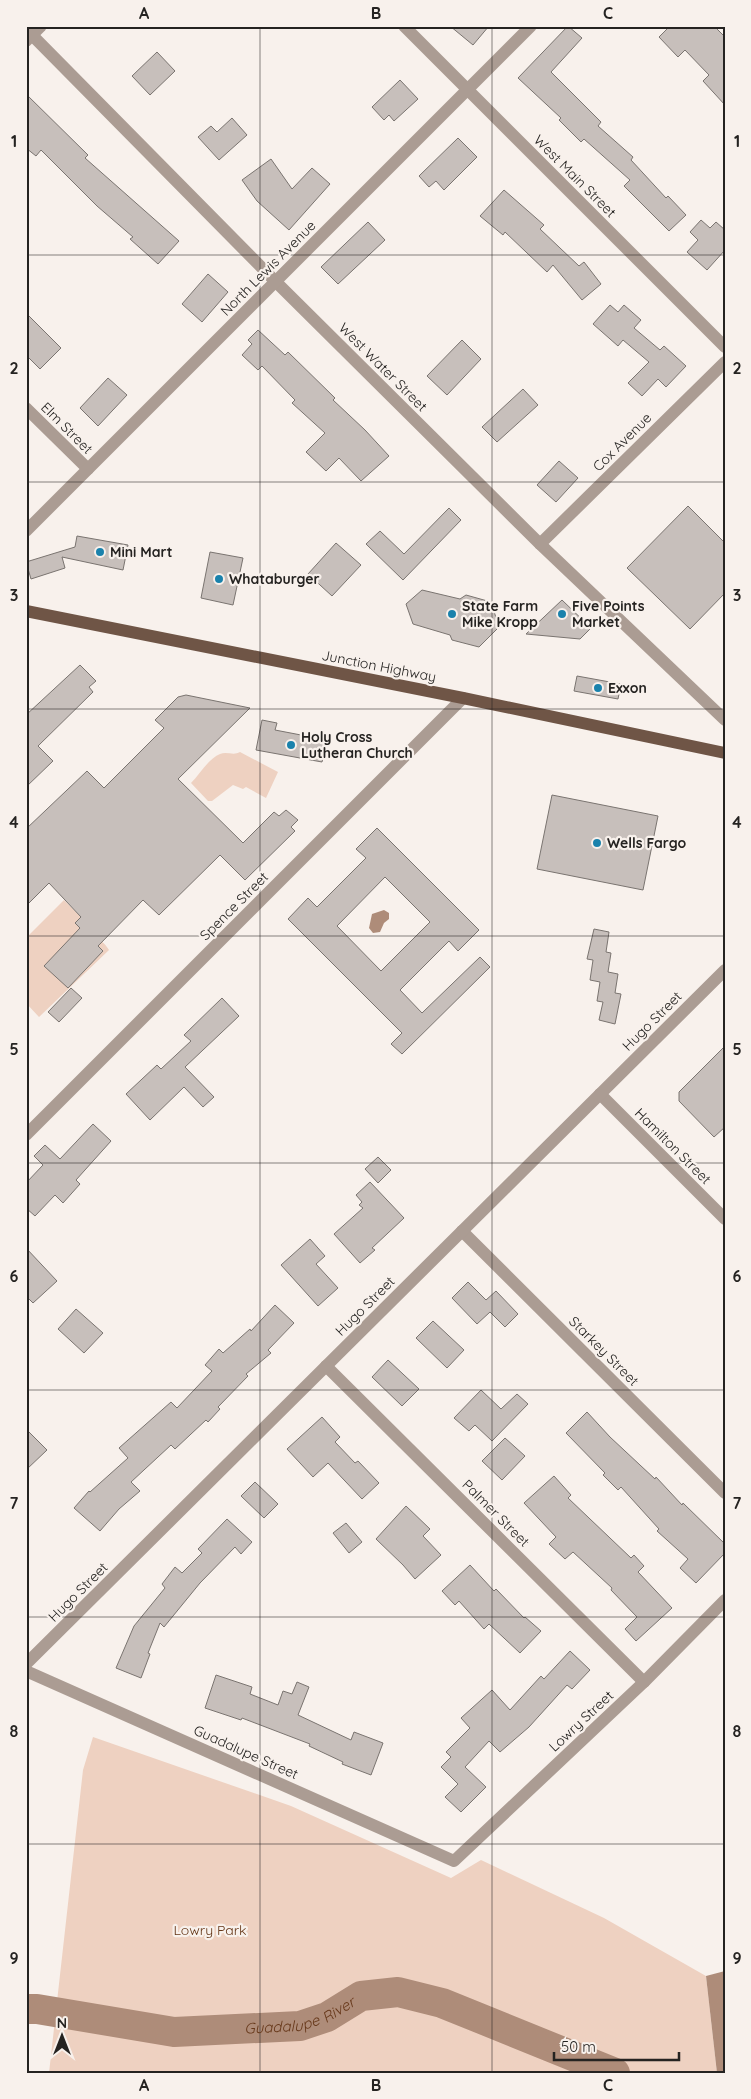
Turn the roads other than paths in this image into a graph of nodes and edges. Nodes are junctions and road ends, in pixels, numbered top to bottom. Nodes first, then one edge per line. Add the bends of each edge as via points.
1 (404, 26) edge
2 (531, 26) edge
3 (32, 33) edge
4 (467, 90) junction
5 (275, 282) junction
6 (725, 347) edge
7 (725, 362) edge
8 (26, 408) edge
9 (88, 469) junction
10 (26, 531) edge
11 (540, 544) junction
12 (26, 611) edge
13 (463, 698) junction
14 (725, 720) edge
15 (725, 752) edge
16 (725, 970) edge
17 (600, 1094) junction
18 (26, 1135) edge
19 (725, 1219) edge
20 (462, 1231) junction
21 (326, 1366) junction
22 (725, 1493) edge
23 (725, 1600) edge
24 (26, 1664) edge
25 (26, 1671) edge
26 (644, 1682) junction
27 (454, 1861) joint

1 - 4 street, West Main Street
2 - 4 street, North Lewis Avenue
3 - 5 street, West Water Street
4 - 5 street, North Lewis Avenue
4 - 6 street, West Main Street
5 - 9 street, North Lewis Avenue
5 - 11 street, West Water Street
7 - 11 street, Cox Avenue
8 - 9 street, Elm Street
9 - 10 street, North Lewis Avenue
11 - 14 street, West Water Street
12 - 13 main road, Junction Highway
13 - 15 main road, Junction Highway
13 - 18 street, Spence Street
16 - 17 street, Hugo Street
17 - 19 street, Hamilton Street
17 - 20 street, Hugo Street
20 - 21 street, Hugo Street
20 - 22 street, Starkey Street
21 - 24 street, Hugo Street
21 - 26 street, Palmer Street
23 - 26 street, Lowry Street
25 - 27 street, Guadalupe Street
26 - 27 street, Lowry Street

